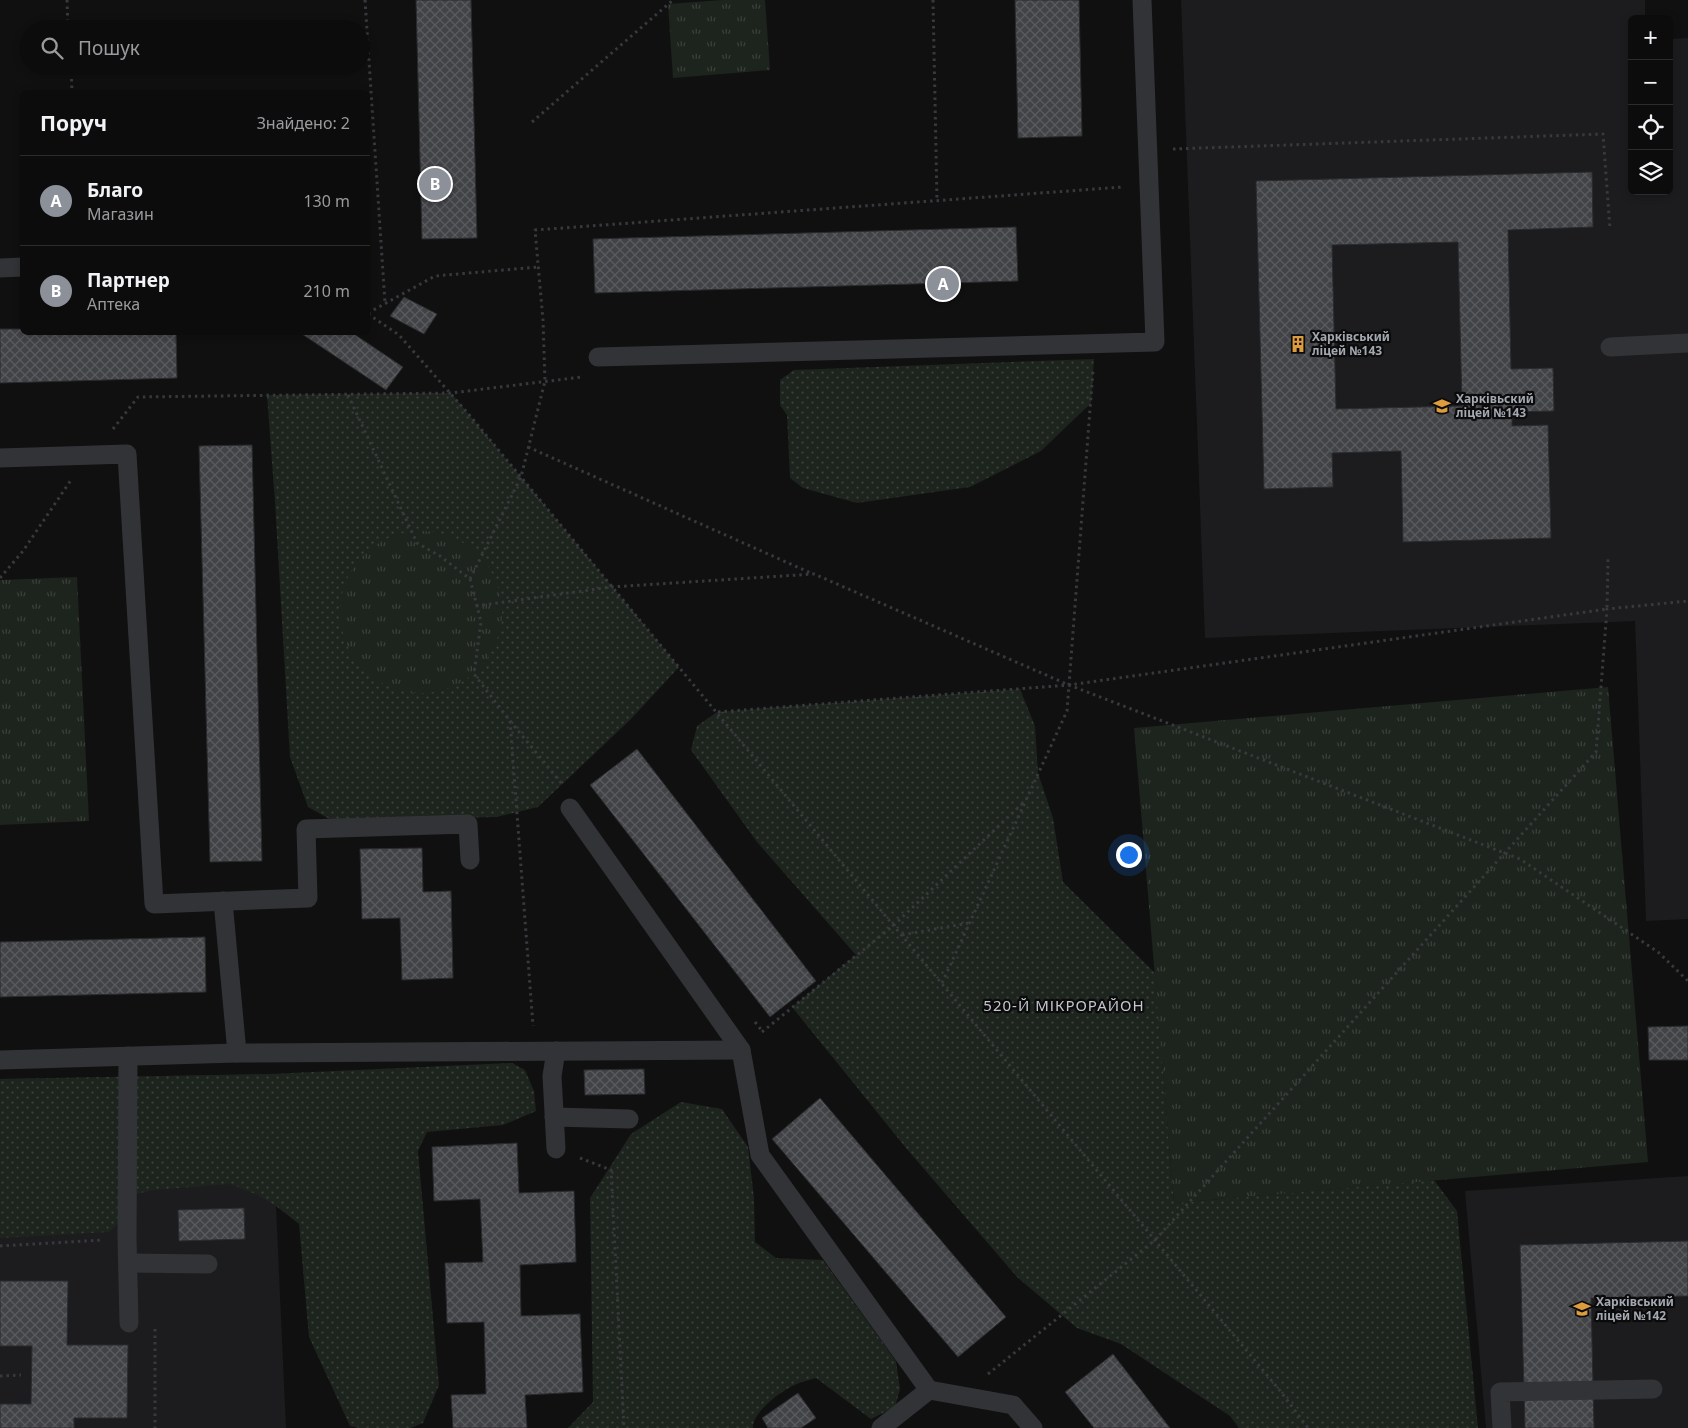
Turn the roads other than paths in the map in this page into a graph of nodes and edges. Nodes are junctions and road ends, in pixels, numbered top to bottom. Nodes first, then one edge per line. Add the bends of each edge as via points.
1 (1142, 0) edge
2 (20, 267) edge
3 (0, 268) edge
4 (1688, 343) edge
5 (1610, 347) dead end
6 (598, 357) dead end
7 (0, 458) edge
8 (570, 808) dead end
9 (470, 860) dead end
10 (223, 901) junction
11 (741, 1050) junction
12 (556, 1051) junction
13 (237, 1054) junction
14 (128, 1056) junction
15 (0, 1060) edge
16 (554, 1117) junction
17 (630, 1119) dead end
18 (556, 1149) road end
19 (128, 1263) junction
20 (208, 1264) dead end
21 (129, 1323) road end
22 (1653, 1389) dead end
23 (929, 1390) junction
24 (887, 1426) edge
25 (1033, 1428) edge
26 (1502, 1428) edge

1 - 6 lane via 1155,342
2 - 3 lane
4 - 5 lane
7 - 10 lane via 126,454 154,904
8 - 11 lane
9 - 10 lane via 468,824 306,829 308,898
10 - 13 lane
11 - 12 lane
11 - 23 lane via 760,1155
12 - 13 lane
12 - 16 lane via 552,1076
13 - 14 lane
14 - 15 lane
14 - 19 lane
16 - 17 lane
16 - 18 lane
19 - 20 lane
19 - 21 lane
22 - 26 lane via 1500,1392
23 - 24 lane
23 - 25 lane via 1013,1405

